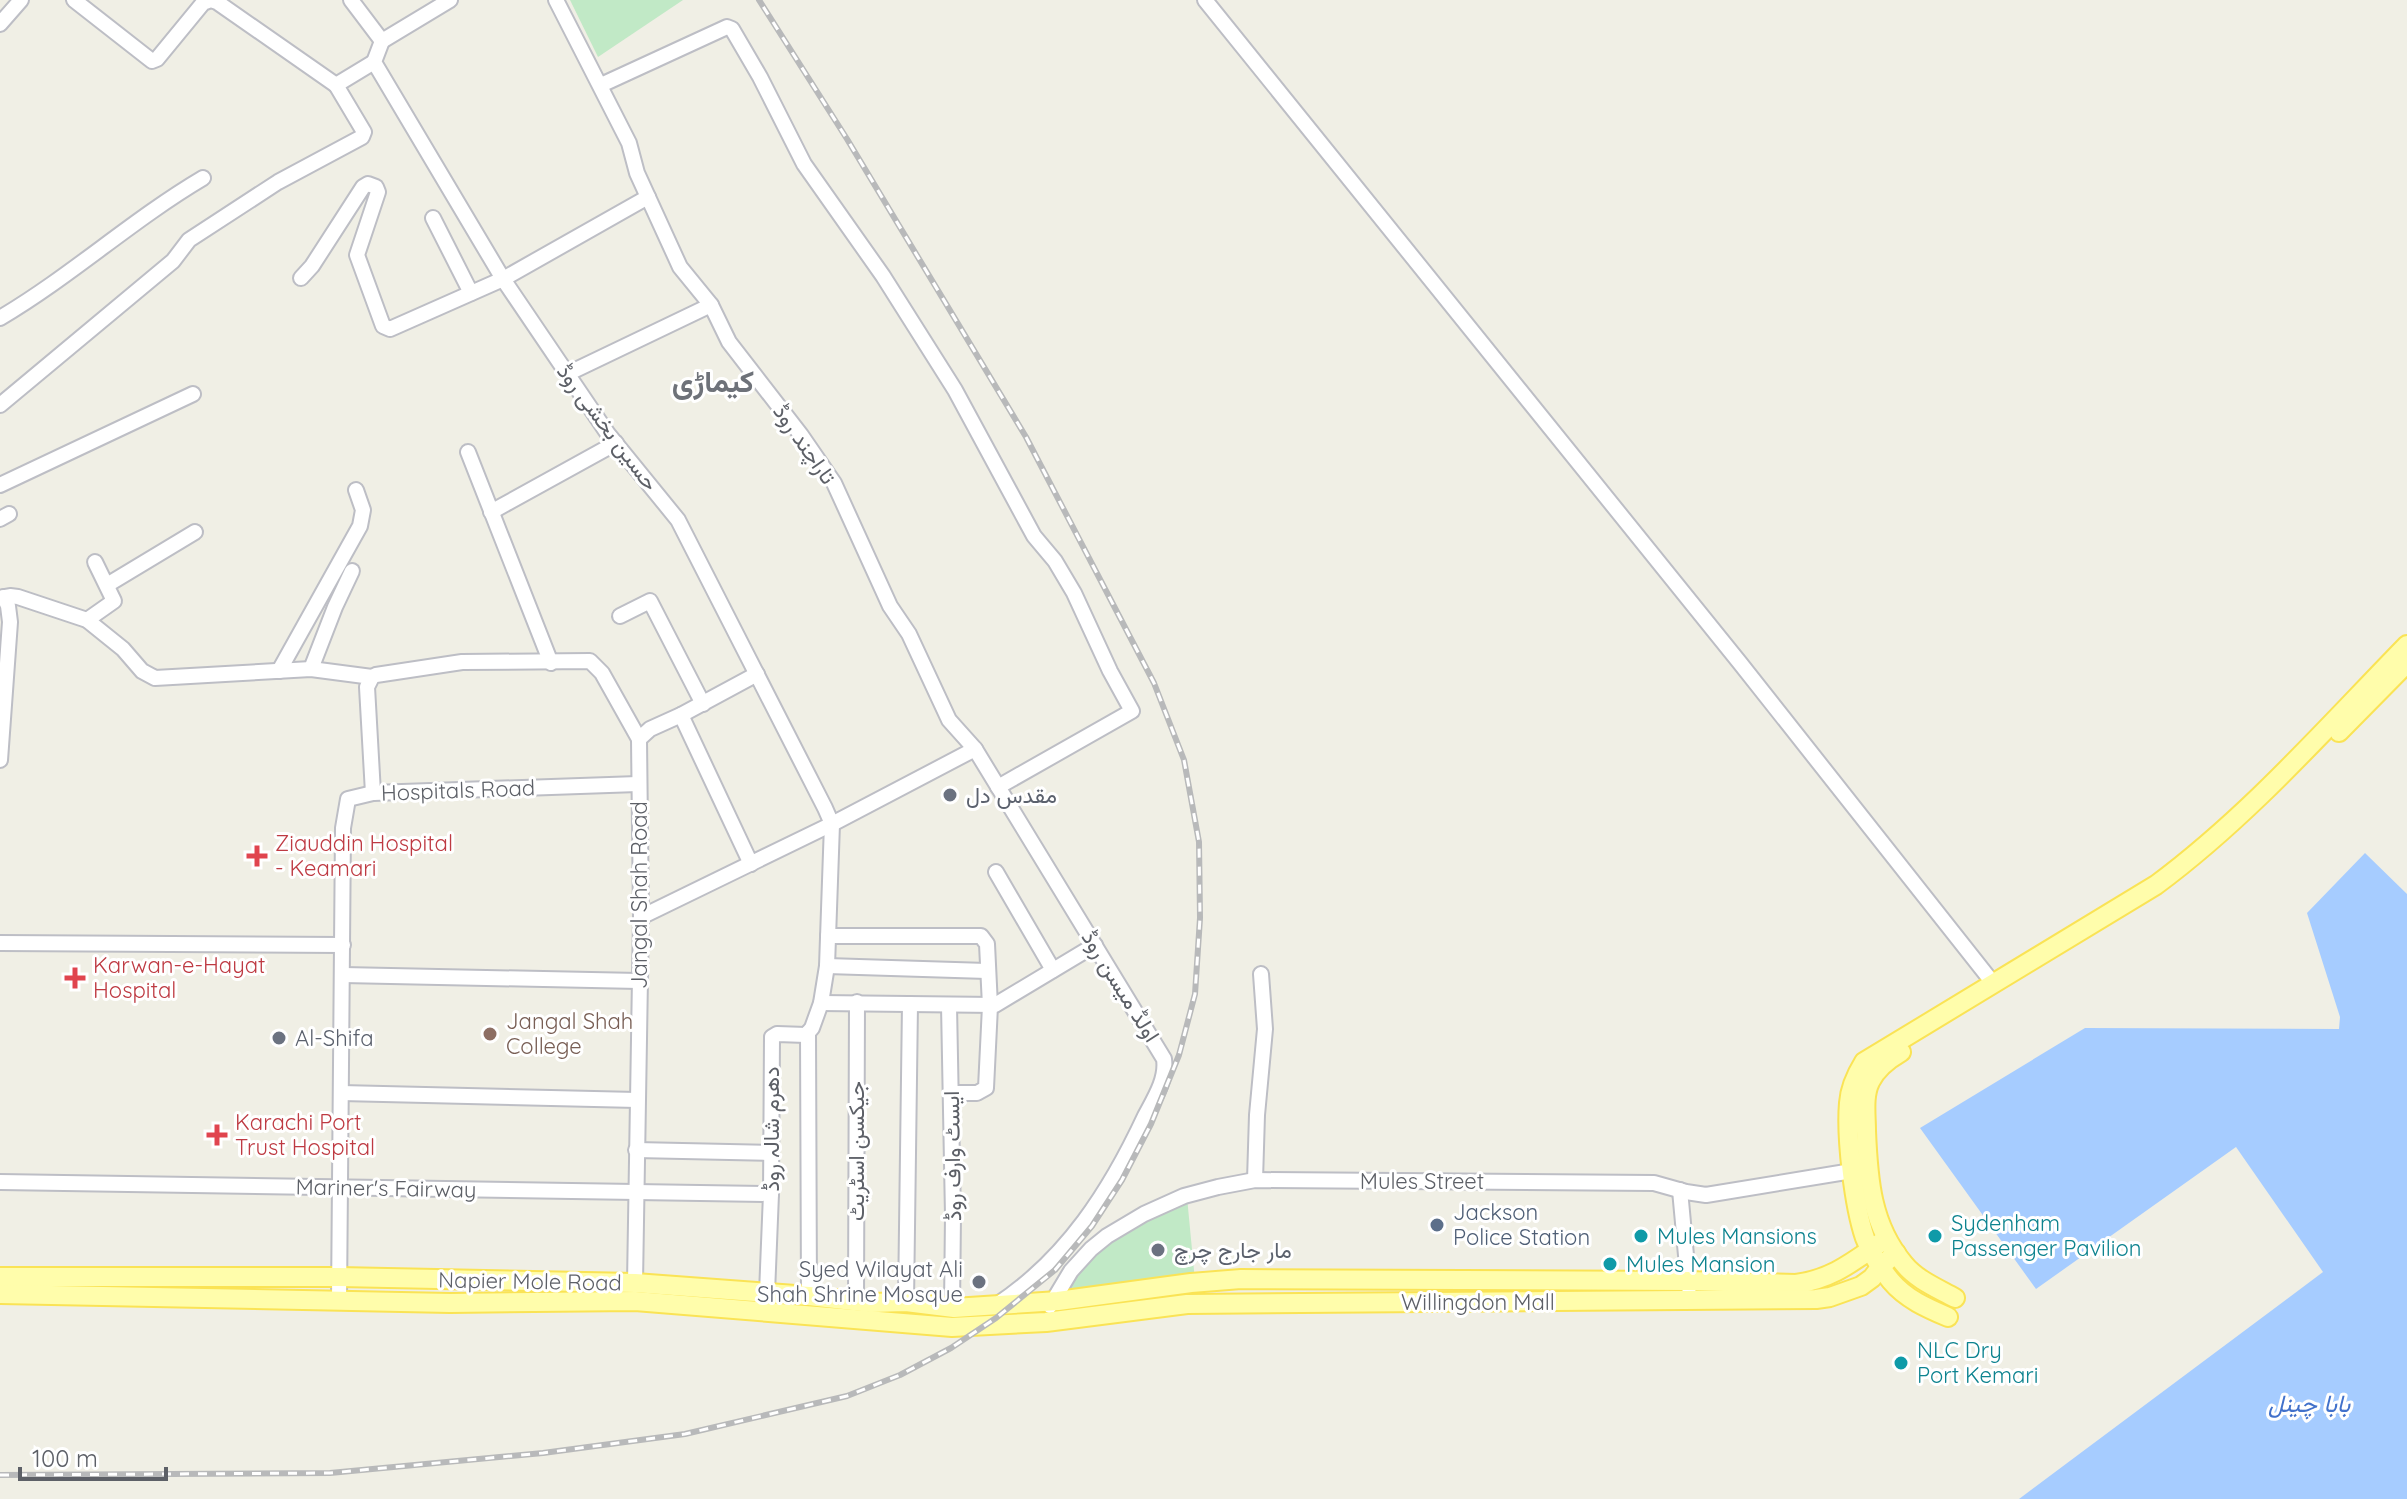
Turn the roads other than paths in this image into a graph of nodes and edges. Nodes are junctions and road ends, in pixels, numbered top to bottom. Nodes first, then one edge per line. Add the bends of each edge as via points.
1 (21, 0) edge
2 (74, 0) edge
3 (351, 0) edge
4 (450, 0) edge
5 (556, 0) edge
6 (1205, 0) edge
7 (0, 24) edge
8 (382, 41) junction
9 (374, 62) junction
10 (336, 85) junction
11 (601, 85) junction
12 (203, 178) dead end
13 (648, 197) junction
14 (433, 218) dead end
15 (301, 278) dead end
16 (503, 279) junction
17 (471, 293) junction
18 (711, 305) junction
19 (0, 318) edge
20 (567, 374) junction
21 (193, 394) dead end
22 (0, 405) edge
23 (616, 443) junction
24 (468, 452) dead end
25 (0, 485) edge
26 (356, 490) dead end
27 (491, 512) junction
28 (195, 532) dead end
29 (95, 562) dead end
30 (352, 571) dead end
31 (107, 585) junction
32 (2, 598) edge
33 (620, 616) dead end
34 (87, 620) junction
35 (2407, 645) edge
36 (551, 663) junction
37 (2407, 663) edge
38 (311, 669) junction
39 (279, 671) junction
40 (757, 674) junction
41 (372, 677) junction
42 (703, 704) junction
43 (681, 715) junction
44 (639, 739) junction
45 (975, 749) junction
46 (0, 760) edge
47 (638, 784) junction
48 (998, 787) junction
49 (373, 793) junction
50 (832, 824) junction
51 (751, 864) junction
52 (996, 872) dead end
53 (641, 917) junction
54 (828, 936) junction
55 (0, 943) edge
56 (343, 945) junction
57 (1095, 945) junction
58 (827, 966) junction
59 (1053, 970) junction
60 (987, 971) junction
61 (1261, 974) dead end
62 (343, 975) junction
63 (639, 981) junction
64 (1993, 983) junction
65 (857, 1002) junction
66 (821, 1003) junction
67 (910, 1004) junction
68 (949, 1005) junction
69 (990, 1006) junction
70 (808, 1033) junction
71 (341, 1093) junction
72 (951, 1093) junction
73 (637, 1100) junction
74 (636, 1150) junction
75 (771, 1153) junction
76 (1852, 1171) junction
77 (1255, 1180) junction
78 (0, 1182) edge
79 (340, 1188) junction
80 (1680, 1190) junction
81 (635, 1193) junction
82 (771, 1194) junction
83 (1891, 1246) junction
84 (1870, 1249) junction
85 (1881, 1266) junction
86 (0, 1277) edge
87 (339, 1277) junction
88 (1688, 1281) junction
89 (635, 1283) junction
90 (767, 1293) junction
91 (0, 1294) edge
92 (809, 1296) junction
93 (1955, 1298) dead end
94 (339, 1300) junction
95 (1690, 1300) junction
96 (856, 1301) junction
97 (1055, 1301) junction
98 (906, 1302) junction
99 (998, 1304) junction
100 (952, 1308) junction
101 (1948, 1317) dead end
102 (1046, 1322) junction
103 (971, 1326) junction

1 - 7 street
2 - 10 street via 152,61 211,0
3 - 8 street
4 - 8 street
5 - 11 street, تاراچند روڈ
6 - 64 street
8 - 9 street
9 - 10 street
9 - 16 street, حسین بخشی روڈ
10 - 22 street via 364,136 278,182 189,240 173,261
11 - 13 street, تاراچند روڈ
11 - 48 street via 732,29 804,164 955,390 1027,524 1074,593 1132,711
12 - 19 street
13 - 16 street
13 - 18 street, تاراچند روڈ via 680,267
14 - 17 street
15 - 17 street via 368,184 378,192 357,255 383,326 390,329
16 - 17 street
16 - 20 street, حسین بخشی روڈ
18 - 20 street
18 - 45 street, تاراچند روڈ via 729,342 834,483 949,720
20 - 23 street, حسین بخشی روڈ
21 - 25 street
23 - 27 street
23 - 40 street, حسین بخشی روڈ via 678,520
24 - 27 street
26 - 39 street via 363,510 360,526
27 - 36 street
28 - 31 street
29 - 31 street
30 - 38 street
31 - 34 street via 114,601
32 - 34 street via 18,597
32 - 46 street via 10,622
33 - 42 street via 650,601
34 - 39 street via 155,678
35 - 64 main road via 2196,855 2156,885
36 - 41 street via 462,662
36 - 44 street via 597,665
37 - 83 main road via 2245,827 2186,877 1877,1071 1865,1103 1868,1179
38 - 39 street
38 - 41 street
40 - 42 street
40 - 50 street, حسین بخشی روڈ
41 - 49 street via 367,687
42 - 43 street
43 - 44 street
43 - 51 street
44 - 47 street, Jangal Shah Road
45 - 48 street, اولڈ میسن روڈ
45 - 50 street
47 - 49 street, Hospitals Road
47 - 53 street, Jangal Shah Road
48 - 57 street, اولڈ میسن روڈ
49 - 56 street, Hospitals Road via 352,796 346,803
50 - 51 street
50 - 54 street
51 - 53 street
52 - 59 street
53 - 63 street, Jangal Shah Road
54 - 58 street
54 - 60 street via 981,936 987,944
55 - 56 street
56 - 62 street, Hospitals Road
57 - 59 street
57 - 99 street, اولڈ میسن روڈ via 1161,1051 1165,1075 1126,1158 1087,1221 1047,1264
58 - 60 street
58 - 66 street
59 - 69 street
60 - 69 street
61 - 77 street via 1265,1029
62 - 63 street
62 - 71 street, Hospitals Road
63 - 73 street, Jangal Shah Road
64 - 76 main road via 1864,1062 1849,1102
65 - 66 street
65 - 67 street
65 - 96 street, جیکسن اسٹریٹ
66 - 70 street
67 - 68 street
67 - 98 street
68 - 69 street
68 - 72 street, ایسٹ وارف روڈ
69 - 72 street via 986,1088
70 - 75 street, دھرم شالہ روڈ via 772,1037
70 - 92 street
71 - 73 street
71 - 79 street, Hospitals Road
72 - 100 street, ایسٹ وارف روڈ
73 - 74 street, Jangal Shah Road
74 - 75 street
74 - 81 street, Jangal Shah Road
75 - 82 street, دھرم شالہ روڈ
76 - 80 street, Mules Street via 1706,1195
76 - 84 main road
77 - 80 street, Mules Street via 1654,1183
77 - 97 street, Mules Street via 1184,1196 1107,1236 1071,1271
78 - 79 street, Mariner's Fairway
79 - 81 street, Mariner's Fairway
79 - 87 street, Hospitals Road
80 - 88 street
81 - 82 street, Mariner's Fairway
81 - 89 street, Jangal Shah Road
82 - 90 street, دھرم شالہ روڈ
83 - 84 main road, Willingdon Mall
83 - 85 main road, Willingdon Mall
83 - 93 main road via 1914,1274
84 - 85 main road
84 - 88 main road, Willingdon Mall via 1840,1271 1811,1282
85 - 95 main road, Willingdon Mall via 1861,1286 1830,1297
85 - 101 main road via 1899,1290
86 - 87 main road, Napier Mole Road
87 - 89 main road, Napier Mole Road
87 - 94 street, Hospitals Road
88 - 95 street
88 - 97 main road, Willingdon Mall via 1241,1279
89 - 90 main road, Napier Mole Road
90 - 92 main road, Napier Mole Road
91 - 94 main road, Napier Mole Road
92 - 96 main road, Napier Mole Road
94 - 103 main road, Napier Mole Road via 635,1301
95 - 102 main road, Willingdon Mall via 1187,1304
96 - 98 main road, Napier Mole Road
97 - 99 main road, Napier Mole Road
97 - 102 street, Mules Street
98 - 100 main road, Napier Mole Road
99 - 100 main road, Napier Mole Road
99 - 103 street, اولڈ میسن روڈ
102 - 103 main road, Napier Mole Road

